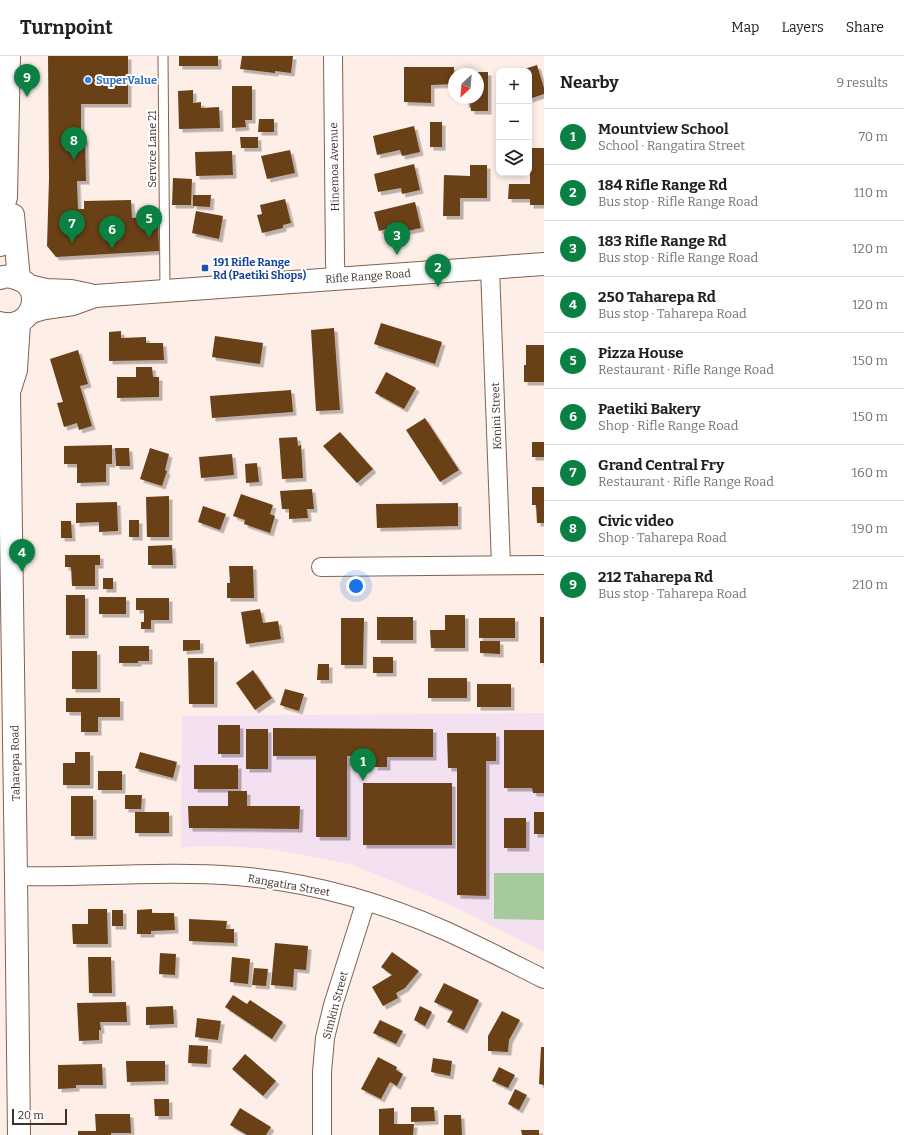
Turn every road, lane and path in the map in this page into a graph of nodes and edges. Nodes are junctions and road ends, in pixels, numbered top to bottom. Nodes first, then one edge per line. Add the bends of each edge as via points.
1 (9, 56) edge
2 (163, 56) edge
3 (332, 56) edge
4 (6, 197) junction
5 (0, 245) edge
6 (544, 264) edge
7 (490, 268) junction
8 (336, 278) junction
9 (16, 281) edge
10 (165, 291) junction
11 (95, 296) junction
12 (10, 322) edge
13 (0, 341) edge
14 (9, 392) junction
15 (501, 565) junction
16 (544, 565) edge
17 (321, 567) dead end
18 (16, 876) junction
19 (366, 901) junction
20 (544, 979) edge
21 (19, 1135) edge
22 (322, 1135) edge

1 - 4 street
2 - 10 lane, Service Lane 21
3 - 8 street, Hinemoa Avenue
4 - 5 street via 1,214
4 - 9 street via 13,213
6 - 7 street, Rifle Range Road
7 - 8 street, Rifle Range Road
7 - 15 street, Kōnini Street
8 - 10 street, Rifle Range Road
9 - 11 street, Rifle Range Road via 46,290 71,291
9 - 12 street, Taharepa Road via 32,292 33,306
10 - 11 street, Rifle Range Road
11 - 12 street, Rifle Range Road via 73,304 45,308
12 - 14 street, Taharepa Road via 16,370
13 - 14 street, Taharepa Road via 3,370
14 - 18 street, Taharepa Road
15 - 16 street
15 - 17 street
18 - 19 street, Rangatira Street via 237,876 289,883
18 - 21 street, Taharepa Road
19 - 20 street, Rangatira Street via 447,932
19 - 22 street, Simkin Street via 325,1038

